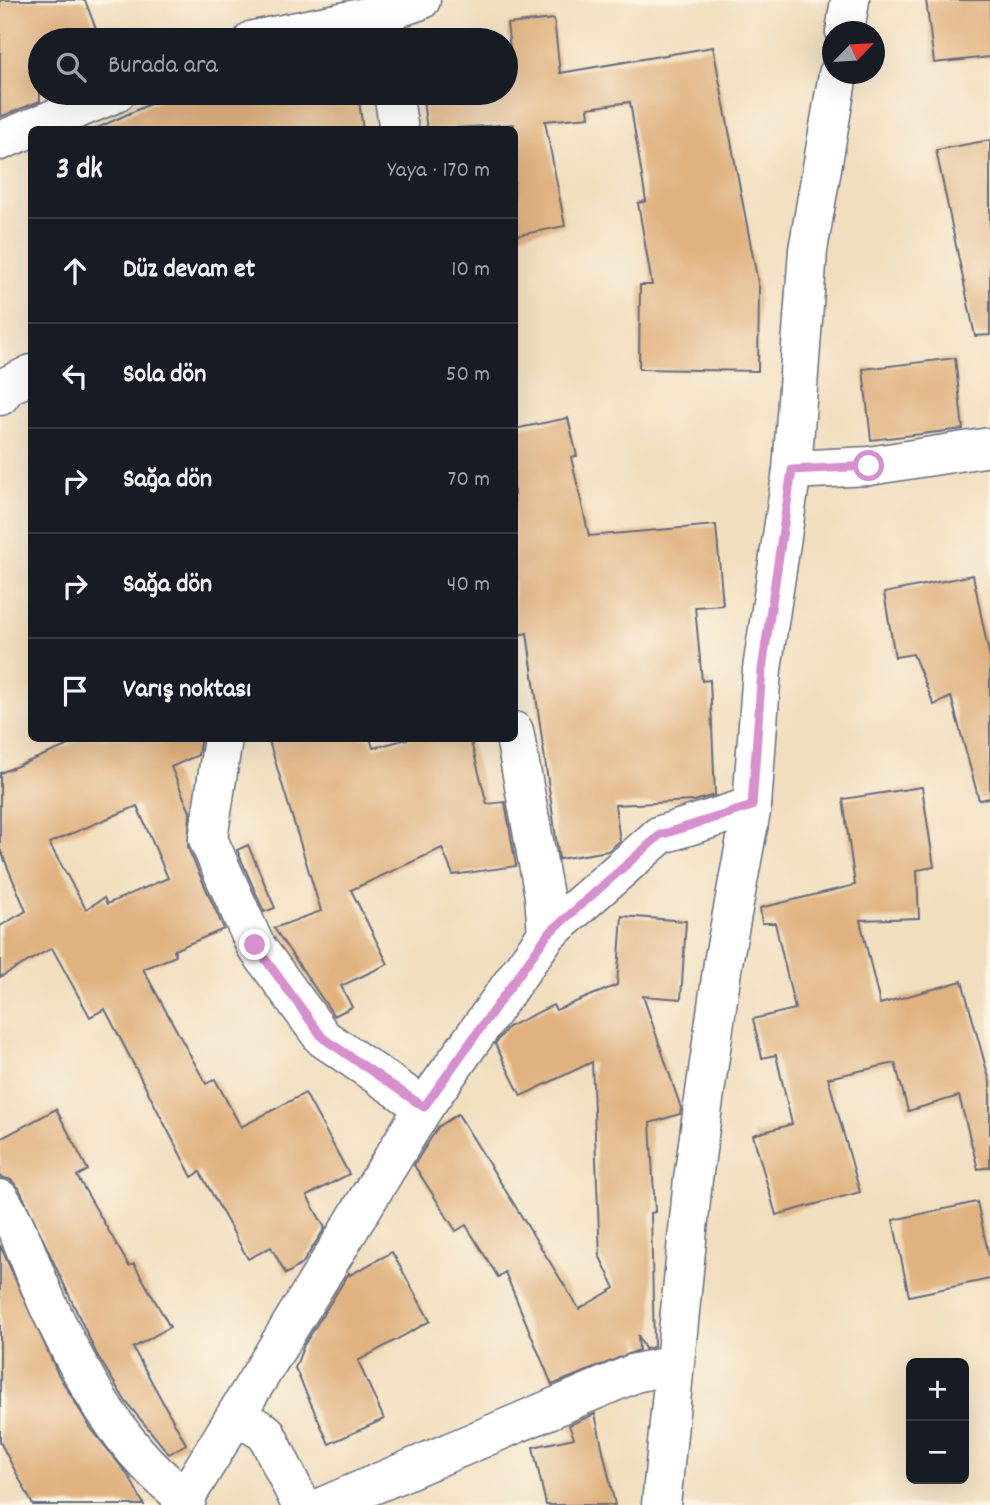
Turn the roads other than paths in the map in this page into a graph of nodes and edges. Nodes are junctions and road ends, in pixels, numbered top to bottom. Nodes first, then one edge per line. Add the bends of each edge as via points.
1 (421, 0) edge
2 (850, 0) edge
3 (847, 21) edge
4 (382, 27) edge
5 (836, 84) edge
6 (87, 105) edge
7 (395, 105) edge
8 (36, 126) edge
9 (398, 126) edge
10 (28, 129) edge
11 (0, 141) edge
12 (28, 376) edge
13 (0, 396) edge
14 (990, 447) edge
15 (792, 470) junction
16 (222, 742) edge
17 (516, 742) edge
18 (752, 806) junction
19 (548, 934) junction
20 (424, 1107) junction
21 (0, 1199) edge
22 (674, 1365) junction
23 (237, 1416) junction
24 (184, 1502) edge
25 (301, 1505) edge
26 (326, 1505) edge
27 (661, 1505) edge

1 - 4 street
2 - 3 street
5 - 15 street via 808,250
6 - 8 street
7 - 9 street
10 - 11 street
12 - 13 street via 7,386
14 - 15 street via 869,466
15 - 18 street via 762,669
16 - 20 street via 208,839 255,945 323,1038
17 - 19 street
18 - 19 street via 660,835
18 - 22 street via 723,962 694,1165
19 - 20 street
20 - 23 street
21 - 24 street via 19,1228 51,1310 106,1414
22 - 26 street via 635,1373
22 - 27 street
23 - 24 street
23 - 25 street via 265,1433

